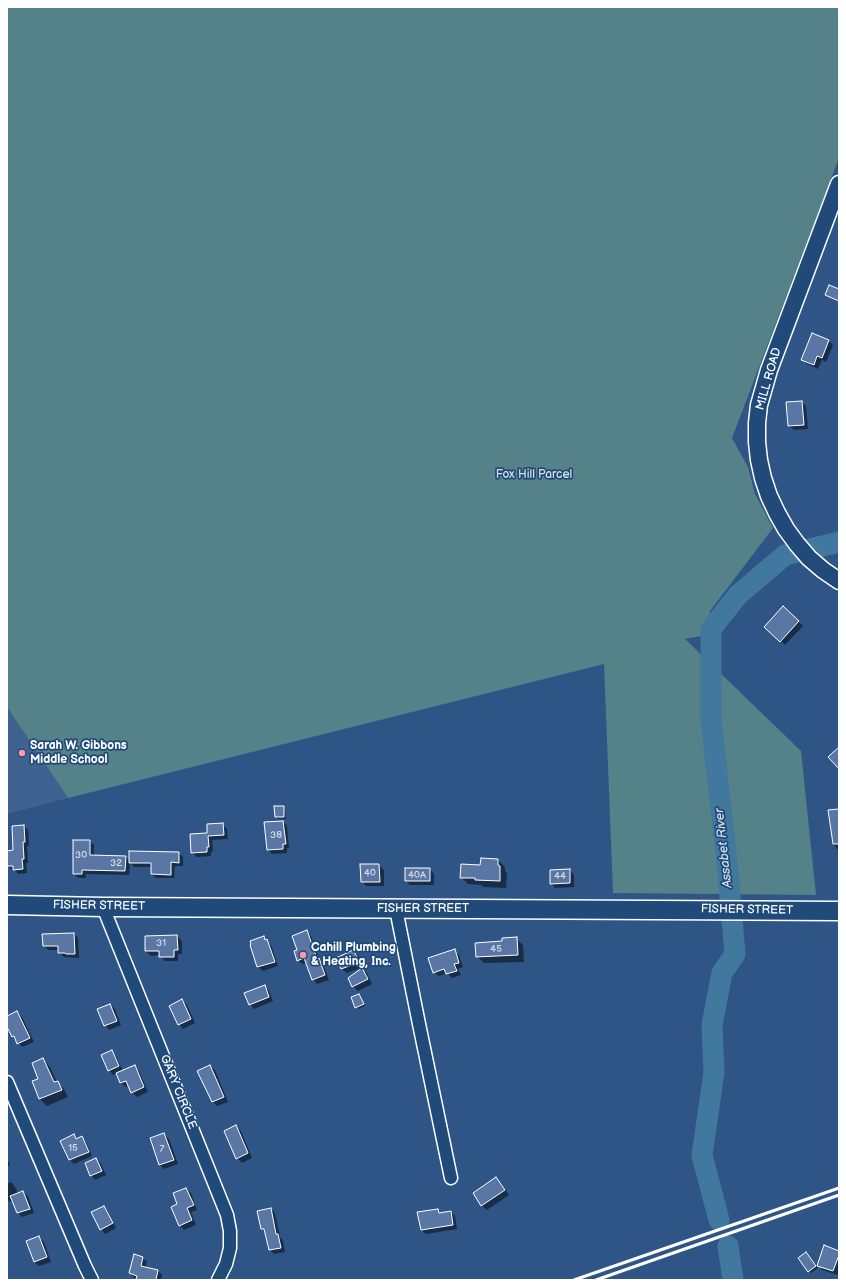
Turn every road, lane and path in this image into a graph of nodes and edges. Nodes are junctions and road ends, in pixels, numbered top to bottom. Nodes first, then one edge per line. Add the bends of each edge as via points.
1 (839, 184) edge
2 (839, 581) edge
3 (7, 905) edge
4 (103, 907) junction
5 (396, 909) junction
6 (839, 911) edge
7 (7, 1082) edge
8 (452, 1178) dead end
9 (92, 1280) edge
10 (218, 1280) edge

1 - 2 street, MILL ROAD via 769,370 759,405 757,436 763,478 776,513 809,558
3 - 4 main road, FISHER STREET
4 - 5 main road, FISHER STREET
4 - 10 street, GARY CIRCLE via 227,1215 230,1248
5 - 6 main road, FISHER STREET
5 - 8 street
7 - 9 street

